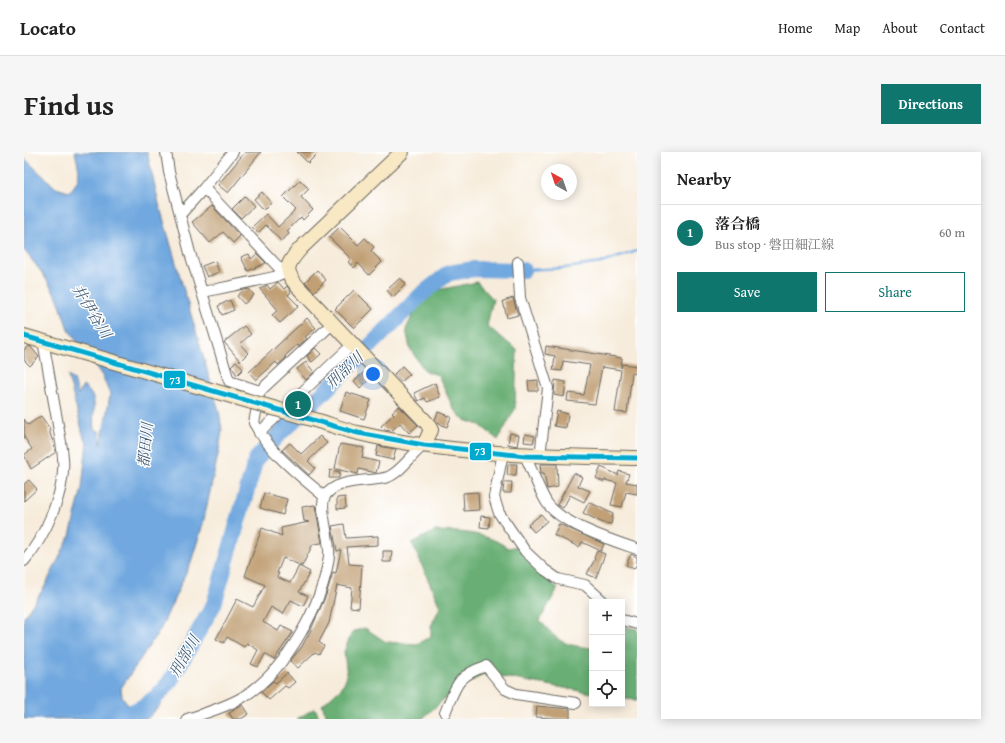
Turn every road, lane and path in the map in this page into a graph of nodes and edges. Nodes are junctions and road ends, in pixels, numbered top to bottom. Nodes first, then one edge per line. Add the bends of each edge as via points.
1 (166, 152) edge
2 (233, 152) edge
3 (402, 152) edge
4 (204, 188) junction
5 (180, 215) junction
6 (518, 262) dead end
7 (288, 271) junction
8 (203, 292) junction
9 (332, 324) junction
10 (24, 336) edge
11 (47, 342) junction
12 (352, 345) junction
13 (256, 396) junction
14 (261, 435) junction
15 (424, 445) junction
16 (503, 453) junction
17 (525, 456) junction
18 (540, 456) junction
19 (637, 458) edge
20 (325, 497) junction
21 (637, 548) edge
22 (24, 561) edge
23 (601, 599) edge
24 (625, 621) edge
25 (637, 624) edge
26 (576, 703) dead end
27 (445, 713) dead end
28 (187, 719) edge

1 - 5 street
2 - 4 street
3 - 7 main road via 292,258
4 - 5 street
4 - 7 street via 282,271
5 - 8 street
6 - 18 street via 520,298 548,388
7 - 8 street via 274,277
7 - 9 main road via 299,288
8 - 13 street via 229,381
9 - 12 main road
9 - 13 street
10 - 11 main road
11 - 13 main road via 222,393
11 - 22 street via 64,458 62,480 44,531
12 - 14 street
12 - 15 main road via 427,423 431,430
13 - 14 street via 254,423
13 - 15 main road, bridge via 315,420 358,433
14 - 20 street via 274,452
15 - 16 main road
15 - 20 street via 388,477 344,484 332,489
16 - 17 main road
16 - 23 street via 494,498 499,513 525,551 545,570 558,579 585,585
17 - 18 main road
17 - 21 street via 548,504 556,512 580,528
18 - 19 main road
20 - 28 street via 323,507 329,555 319,593 305,628 279,664 244,696 215,710
24 - 25 street
26 - 27 street via 516,694 505,689 486,666 473,670 459,680

